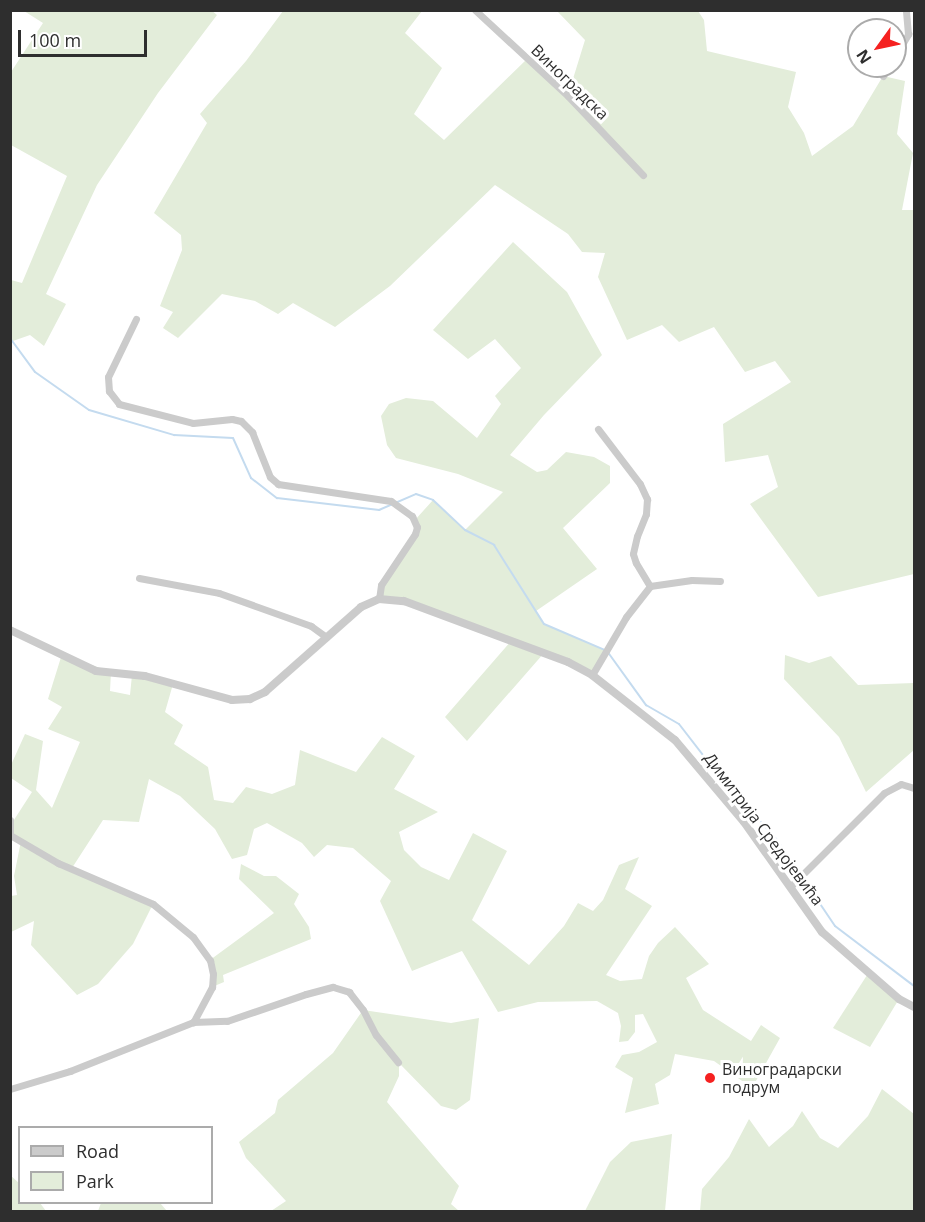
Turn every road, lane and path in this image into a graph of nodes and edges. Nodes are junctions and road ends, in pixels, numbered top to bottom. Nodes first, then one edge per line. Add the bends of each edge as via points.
1 (475, 10) edge
2 (643, 176) dead end
3 (136, 319) dead end
4 (598, 429) dead end
5 (139, 578) dead end
6 (720, 581) dead end
7 (650, 586) junction
8 (378, 599) junction
9 (10, 630) edge
10 (327, 637) junction
11 (592, 675) junction
12 (915, 788) edge
13 (10, 820) edge
14 (10, 834) edge
15 (790, 887) junction
16 (915, 1007) edge
17 (193, 1022) junction
18 (398, 1062) dead end
19 (10, 1089) edge

1 - 2 street, Виноградска via 568,96
3 - 8 street via 108,377 109,391 119,404 193,423 241,421 252,432 270,477 278,484 390,501 412,516 417,527 415,534 381,585
4 - 7 street via 647,499 633,554
5 - 10 street via 219,593 310,626
6 - 7 street
7 - 11 street via 626,617
8 - 10 street via 361,607
8 - 11 street, Димитрија Средојевића via 404,601 568,662
9 - 10 street via 96,671 145,676 241,700 273,687
11 - 15 street, Димитрија Средојевића via 675,740 694,760
12 - 15 street via 901,784 884,793
13 - 14 street
14 - 17 street via 58,863 153,904 194,937 210,960 213,974 212,987
15 - 16 street, Димитрија Средојевића via 822,932 899,999
17 - 18 street via 227,1021 333,987 349,992
17 - 19 street via 70,1071

